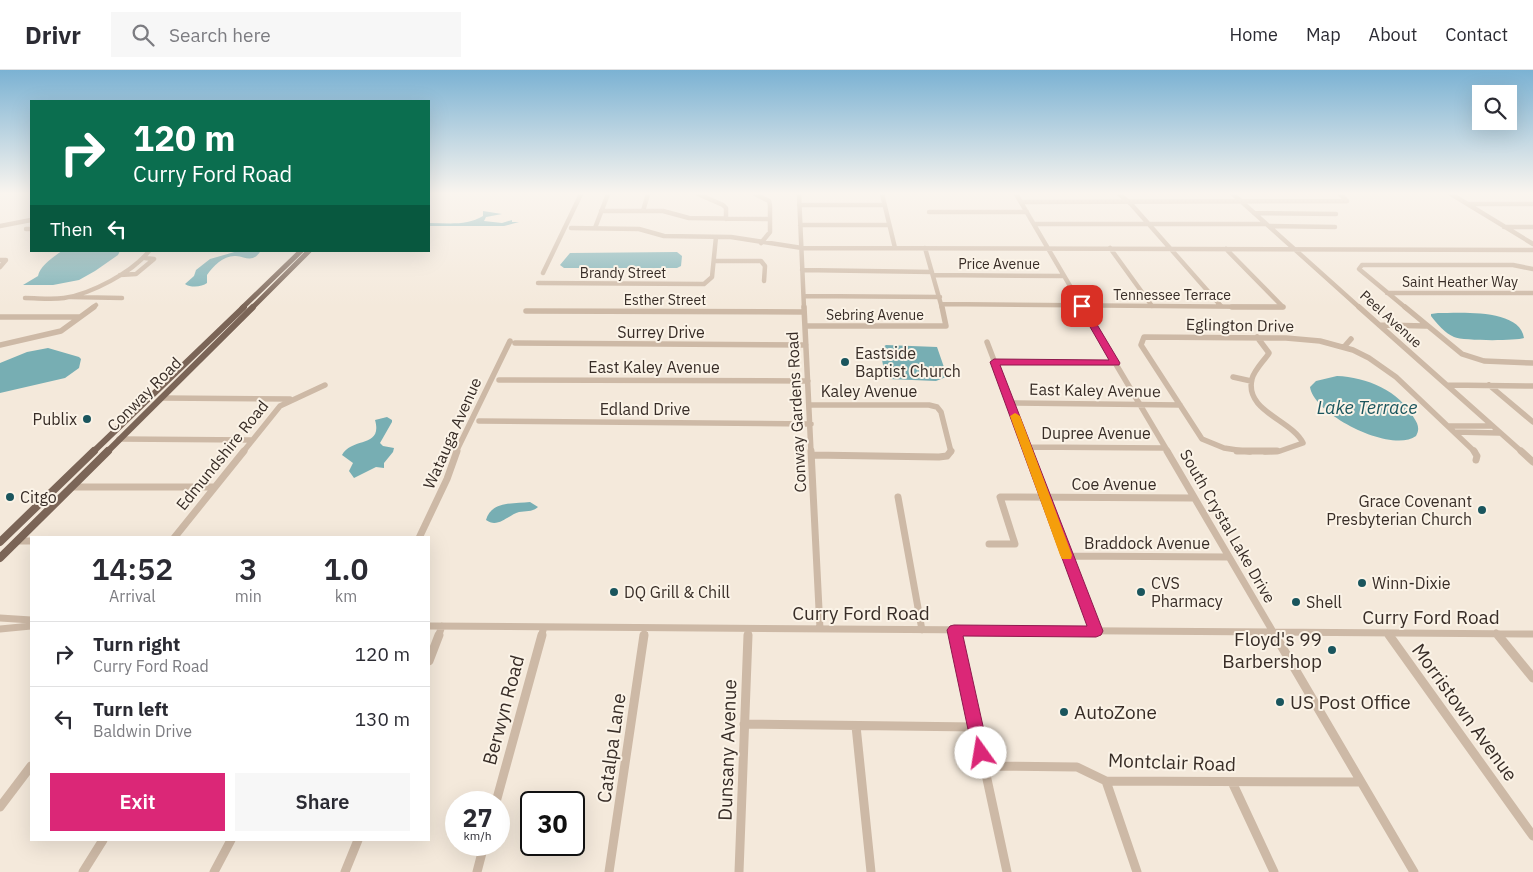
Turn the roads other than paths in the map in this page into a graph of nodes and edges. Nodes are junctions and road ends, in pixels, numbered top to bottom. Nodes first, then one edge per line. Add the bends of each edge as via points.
1 (563, 231) edge
2 (647, 231) edge
3 (770, 231) edge
4 (801, 231) edge
5 (891, 231) edge
6 (1038, 231) edge
7 (1155, 231) edge
8 (1275, 231) edge
9 (1512, 231) edge
10 (716, 237) junction
11 (761, 243) junction
12 (1533, 244) edge
13 (802, 248) junction
14 (895, 248) junction
15 (925, 248) junction
16 (1048, 248) junction
17 (1110, 248) junction
18 (1171, 249) junction
19 (1226, 249) junction
20 (1295, 249) junction
21 (1533, 250) edge
22 (148, 252) edge
23 (300, 252) edge
24 (308, 252) edge
25 (145, 258) junction
26 (0, 260) edge
27 (714, 261) junction
28 (0, 267) edge
29 (1533, 269) edge
30 (802, 270) junction
31 (543, 273) dead end
32 (933, 273) junction
33 (119, 275) junction
34 (1064, 276) junction
35 (764, 281) dead end
36 (538, 283) dead end
37 (1386, 293) junction
38 (1533, 293) edge
39 (804, 296) junction
40 (67, 297) junction
41 (940, 297) junction
42 (25, 298) dead end
43 (122, 298) dead end
44 (96, 304) dead end
45 (941, 304) junction
46 (1082, 306) junction
47 (1152, 306) junction
48 (1221, 306) junction
49 (526, 311) dead end
50 (804, 312) junction
51 (0, 317) edge
52 (80, 317) junction
53 (230, 320) junction
54 (240, 320) junction
55 (1380, 325) junction
56 (805, 326) junction
57 (1426, 326) junction
58 (1257, 337) junction
59 (1351, 339) dead end
60 (513, 342) joint
61 (987, 342) dead end
62 (0, 345) edge
63 (806, 345) junction
64 (1344, 347) junction
65 (192, 357) junction
66 (994, 362) junction
67 (1116, 363) junction
68 (1533, 363) edge
69 (184, 375) junction
70 (1233, 377) dead end
71 (499, 380) dead end
72 (808, 381) junction
73 (1251, 381) junction
74 (325, 385) dead end
75 (1446, 385) junction
76 (1489, 385) junction
77 (1533, 386) edge
78 (161, 398) junction
79 (291, 399) junction
80 (1010, 403) junction
81 (1139, 404) junction
82 (809, 405) junction
83 (1180, 405) junction
84 (479, 422) dead end
85 (1533, 422) edge
86 (123, 424) junction
87 (810, 424) junction
88 (1448, 426) junction
89 (1492, 426) junction
90 (1454, 432) junction
91 (1499, 433) junction
92 (119, 439) junction
93 (107, 440) junction
94 (252, 440) junction
95 (1026, 447) junction
96 (1165, 448) junction
97 (812, 455) junction
98 (939, 456) joint
99 (1476, 460) dead end
100 (1533, 462) edge
101 (93, 464) junction
102 (71, 487) junction
103 (214, 487) junction
104 (1046, 497) junction
105 (898, 498) dead end
106 (1194, 498) junction
107 (176, 536) edge
108 (420, 536) edge
109 (17, 541) junction
110 (0, 542) edge
111 (30, 542) edge
112 (989, 544) dead end
113 (1066, 556) junction
114 (1228, 557) junction
115 (0, 558) edge
116 (0, 618) edge
117 (30, 620) edge
118 (30, 626) edge
119 (430, 626) edge
120 (442, 626) junction
121 (544, 627) junction
122 (645, 628) junction
123 (748, 628) junction
124 (0, 629) edge
125 (820, 629) junction
126 (922, 630) junction
127 (954, 630) junction
128 (1096, 631) junction
129 (1272, 632) junction
130 (1387, 633) junction
131 (1496, 633) junction
132 (1533, 634) edge
133 (430, 658) edge
134 (1533, 678) edge
135 (744, 724) junction
136 (856, 726) junction
137 (975, 727) junction
138 (984, 766) junction
139 (30, 767) edge
140 (1106, 781) junction
141 (1232, 782) junction
142 (1361, 782) junction
143 (499, 791) edge
144 (0, 807) edge
145 (1533, 836) edge
146 (102, 841) edge
147 (230, 841) edge
148 (358, 841) edge
149 (481, 856) edge
150 (83, 872) edge
151 (214, 872) edge
152 (345, 872) edge
153 (477, 872) edge
154 (609, 872) edge
155 (739, 872) edge
156 (870, 872) edge
157 (1007, 872) edge
158 (1137, 872) edge
159 (1274, 872) edge
160 (1414, 872) edge

1 - 31 street
2 - 10 street via 671,237
3 - 11 street
4 - 13 street, Conway Gardens Road
5 - 14 street
6 - 16 street, South Crystal Lake Drive
7 - 18 street
8 - 20 street, Peel Avenue
9 - 12 street
10 - 11 street
10 - 27 street
11 - 13 street
13 - 14 street
13 - 30 street, Conway Gardens Road
14 - 15 street
15 - 16 street
15 - 32 street
16 - 17 street
16 - 34 street, South Crystal Lake Drive
17 - 18 street
17 - 47 street
18 - 19 street
18 - 48 street
19 - 20 street
19 - 48 street, Tennessee Terrace via 1283,307
20 - 21 street
20 - 55 street, Peel Avenue
22 - 25 street
23 - 53 main road, Conway Road
24 - 54 main road, Conway Road
25 - 33 street
25 - 33 street via 154,259 136,274
26 - 28 street via 6,262
27 - 35 street via 761,261 765,266
27 - 36 street, Brandy Street via 712,277 708,282 699,284
29 - 37 street via 1458,264 1371,264 1360,267 1363,274
30 - 32 street, Price Avenue
30 - 39 street, Conway Gardens Road
32 - 34 street, Price Avenue
32 - 41 street
33 - 40 street
34 - 46 street, South Crystal Lake Drive
37 - 38 street, Saint Heather Way
37 - 57 street
39 - 41 street
39 - 50 street, Conway Gardens Road
40 - 42 street
40 - 43 street
41 - 45 street
44 - 52 street
45 - 46 street, Tennessee Terrace
45 - 56 street, Sebring Avenue via 946,326
46 - 47 street, Tennessee Terrace
46 - 67 street, South Crystal Lake Drive
47 - 48 street, Tennessee Terrace
49 - 50 street, Esther Street
50 - 56 street, Conway Gardens Road
51 - 52 street
52 - 62 street via 54,333
53 - 54 street
53 - 65 main road, Conway Road
54 - 69 main road, Conway Road
55 - 57 street
55 - 75 street, Peel Avenue
56 - 63 street, Conway Gardens Road
57 - 68 street via 1457,352 1469,357 1492,362
58 - 64 street, Eglington Drive via 1304,339
58 - 73 street via 1269,353
58 - 83 street, Eglington Drive via 1144,338 1141,345
59 - 64 street
60 - 63 street, Surrey Drive
60 - 108 street, Watauga Avenue via 455,455
61 - 66 street
63 - 72 street, Conway Gardens Road
64 - 88 street, Eglington Drive via 1391,373
65 - 69 main road
65 - 86 main road, Conway Road
66 - 67 street
66 - 80 street
67 - 81 street, South Crystal Lake Drive
69 - 78 main road, Conway Road
70 - 73 street
71 - 72 street, East Kaley Avenue
72 - 82 street, Conway Gardens Road
73 - 83 street via 1252,392 1258,402 1303,439 1303,443 1270,451 1217,447 1202,439
74 - 79 street, Edmundshire Road
75 - 76 street
75 - 89 street, Peel Avenue
76 - 77 street
76 - 85 street
78 - 79 street
78 - 92 main road, Conway Road
79 - 94 street, Edmundshire Road via 280,406
80 - 81 street, East Kaley Avenue
80 - 95 street
81 - 83 street, East Kaley Avenue
81 - 96 street, South Crystal Lake Drive
82 - 87 street, Conway Gardens Road
82 - 98 street, Kaley Avenue via 936,407 941,412 951,452 947,456
84 - 87 street, Edland Drive
86 - 92 main road
86 - 93 main road, Conway Road
87 - 97 street, Conway Gardens Road
88 - 89 street
88 - 90 street, Eglington Drive
89 - 91 street, Peel Avenue
90 - 91 street
90 - 99 street, Eglington Drive via 1478,456
91 - 100 street, Peel Avenue
92 - 94 street
92 - 101 main road, Conway Road
93 - 101 main road via 106,448
93 - 110 main road, Conway Road
94 - 103 street, Edmundshire Road
95 - 96 street, Dupree Avenue
95 - 104 street
96 - 106 street, South Crystal Lake Drive
97 - 98 street
97 - 125 street, Conway Gardens Road
101 - 102 main road, Conway Road
102 - 103 street
102 - 109 main road, Conway Road
103 - 107 street, Edmundshire Road
104 - 106 street, Coe Avenue
104 - 112 street, Coe Avenue via 1000,497 1014,544
104 - 113 street
105 - 126 street
106 - 114 street, South Crystal Lake Drive
109 - 111 street
109 - 115 main road, Conway Road
113 - 114 street, Braddock Avenue
113 - 128 street
114 - 129 street, South Crystal Lake Drive
116 - 117 street
118 - 124 street
119 - 120 street, Curry Ford Road
120 - 121 street, Curry Ford Road
120 - 133 street
121 - 122 street, Curry Ford Road
121 - 143 street, Berwyn Road
122 - 123 street, Curry Ford Road
122 - 154 street, Catalpa Lane
123 - 125 street, Curry Ford Road
123 - 135 street, Dunsany Avenue
125 - 126 street, Curry Ford Road
126 - 127 street, Curry Ford Road
127 - 128 street, Curry Ford Road
127 - 137 street
128 - 129 street, Curry Ford Road
129 - 130 street, Curry Ford Road
129 - 142 street, South Crystal Lake Drive
130 - 131 street, Curry Ford Road
130 - 145 street, Morristown Avenue
131 - 132 street, Curry Ford Road
131 - 134 street
135 - 136 street
135 - 155 street, Dunsany Avenue
136 - 137 street
136 - 156 street
137 - 138 street
138 - 140 street, Montclair Road via 1077,768
138 - 157 street
139 - 144 street
140 - 141 street, Montclair Road
140 - 158 street
141 - 142 street, Montclair Road
141 - 159 street
142 - 160 street, South Crystal Lake Drive
146 - 150 street
147 - 151 street
148 - 152 street
149 - 153 street

